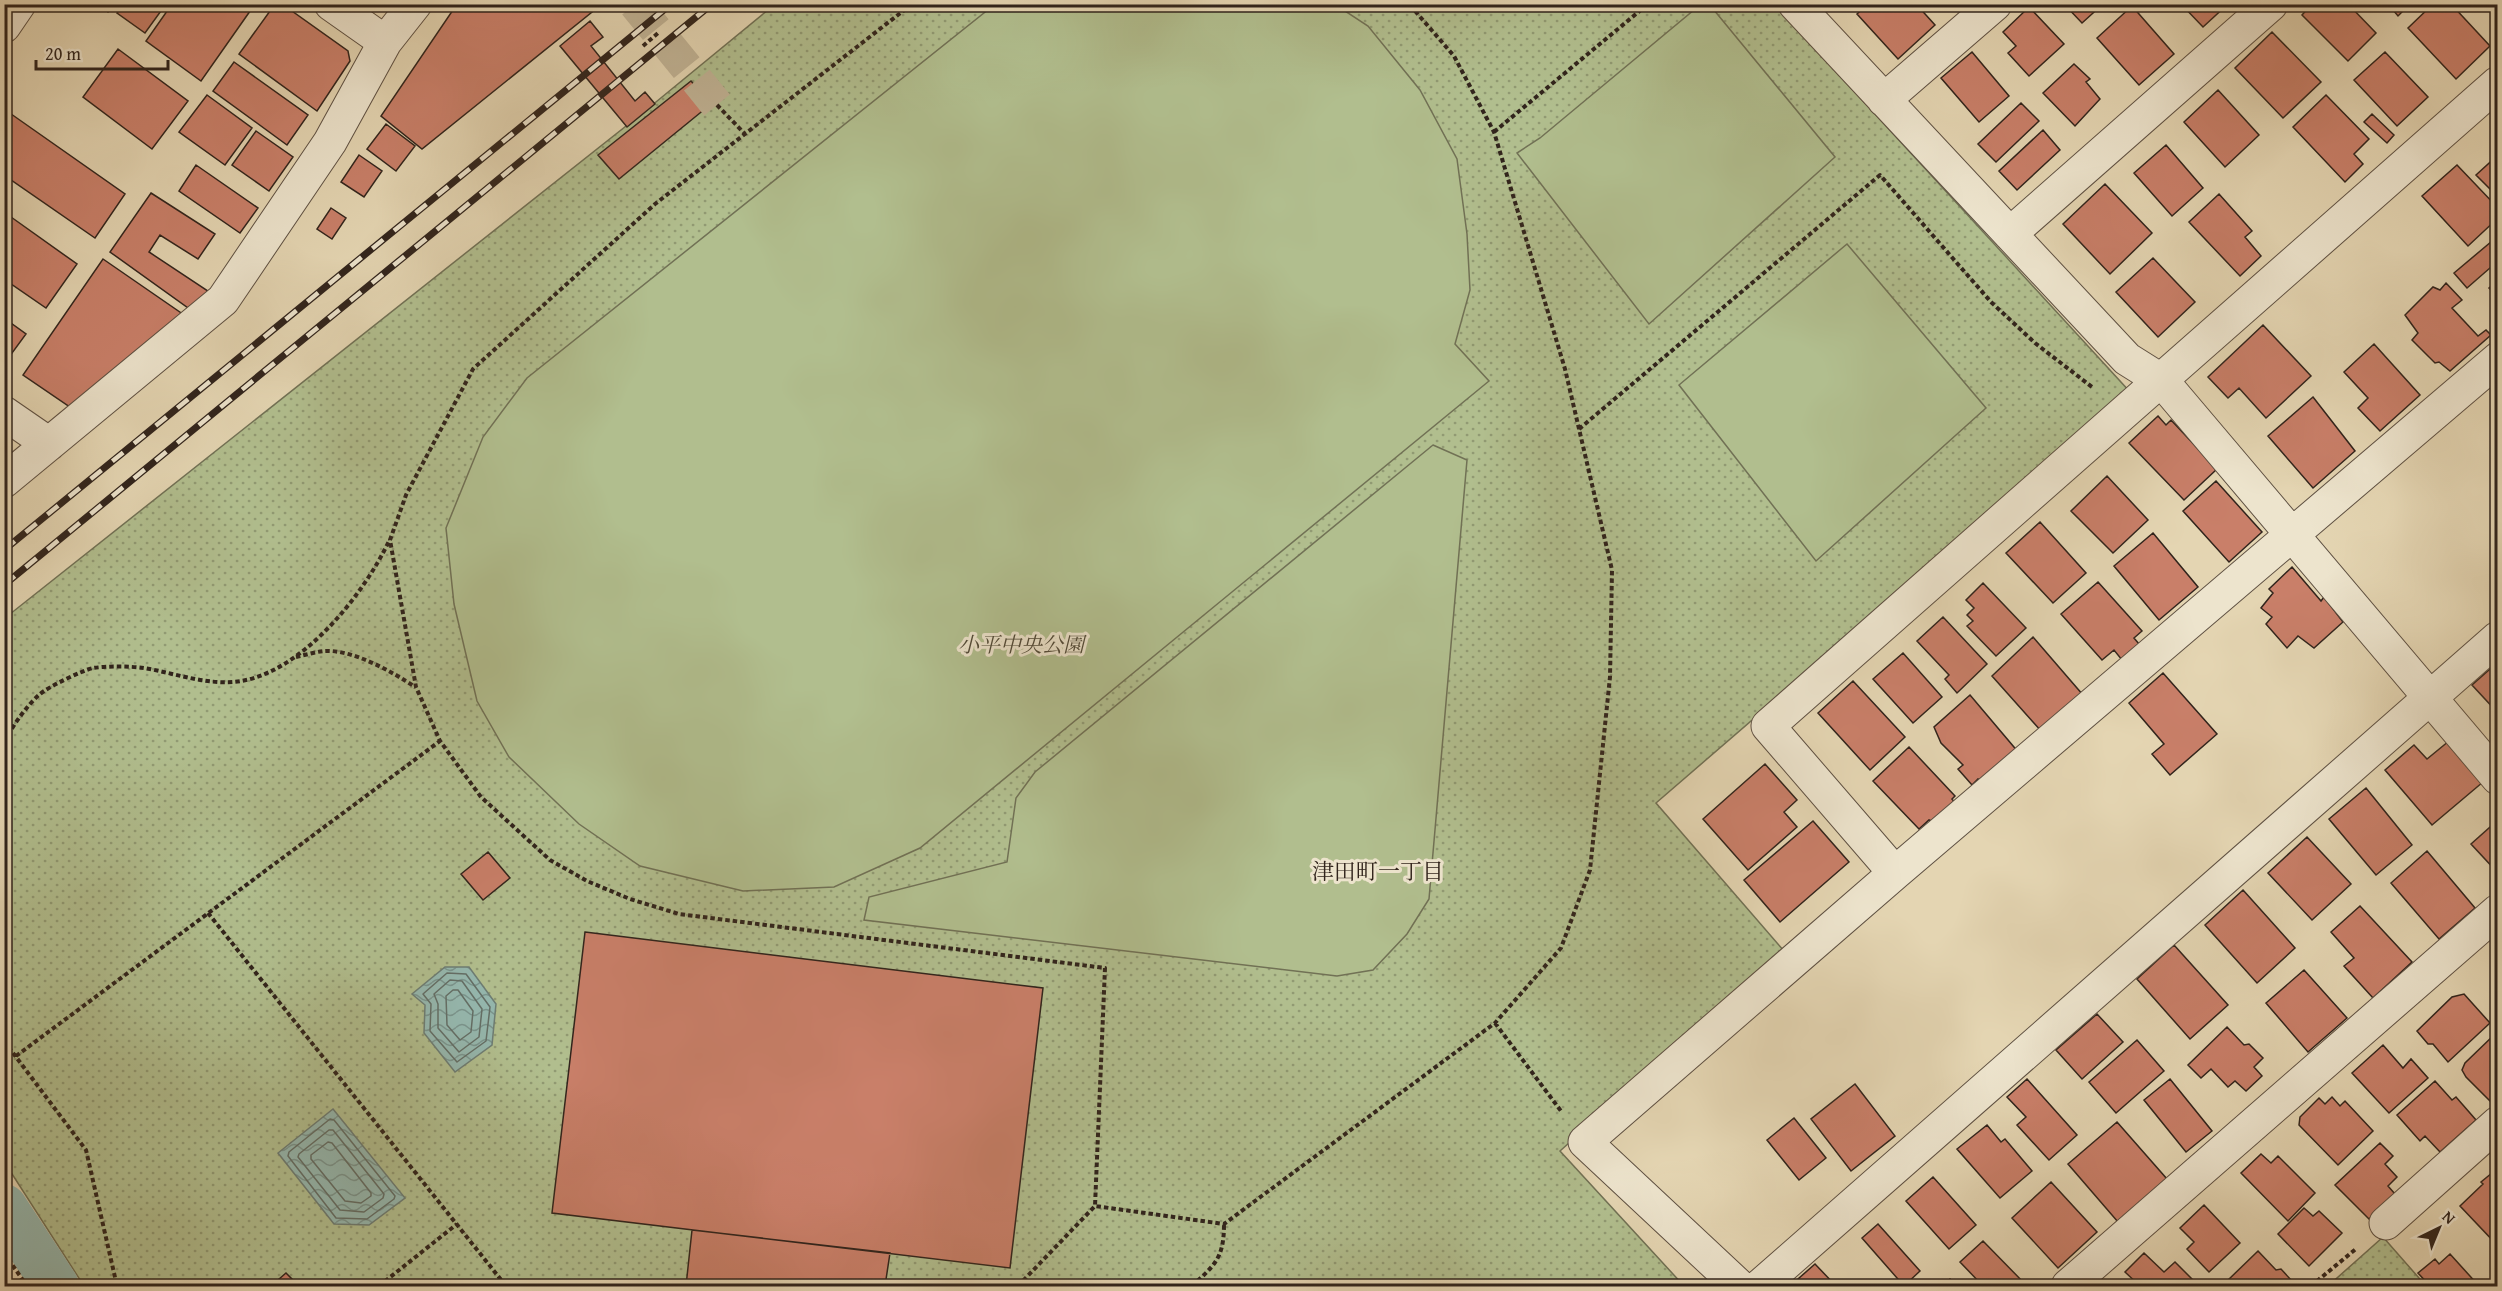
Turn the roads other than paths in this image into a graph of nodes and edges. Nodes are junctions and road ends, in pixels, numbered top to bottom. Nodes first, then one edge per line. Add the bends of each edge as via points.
1 (19, 4) edge
2 (331, 4) edge
3 (416, 4) edge
4 (1795, 4) edge
5 (1995, 4) edge
6 (2271, 4) edge
7 (4, 26) edge
8 (385, 42) junction
9 (2498, 83) edge
10 (1884, 100) junction
11 (2010, 234) junction
12 (2498, 359) edge
13 (2162, 381) junction
14 (4, 413) edge
15 (49, 444) junction
16 (4, 481) edge
17 (2291, 534) junction
18 (2498, 638) edge
19 (2429, 697) junction
20 (2498, 778) edge
21 (1895, 873) junction
22 (2498, 910) edge
23 (2498, 1123) edge
24 (2386, 1223) road end
25 (1739, 1287) edge
26 (1760, 1287) edge
27 (2068, 1287) edge

1 - 7 street
2 - 8 street
3 - 8 street
4 - 10 street
5 - 10 street
6 - 11 street
8 - 15 street via 330,142 223,300
9 - 13 street
10 - 11 street
11 - 13 street via 2127,359
12 - 17 street
13 - 17 street
13 - 21 street via 1768,726
14 - 15 street
15 - 16 street
17 - 19 street
17 - 21 street
18 - 19 street
19 - 20 street
19 - 26 street
21 - 25 street via 1586,1142
22 - 27 street
23 - 24 street

